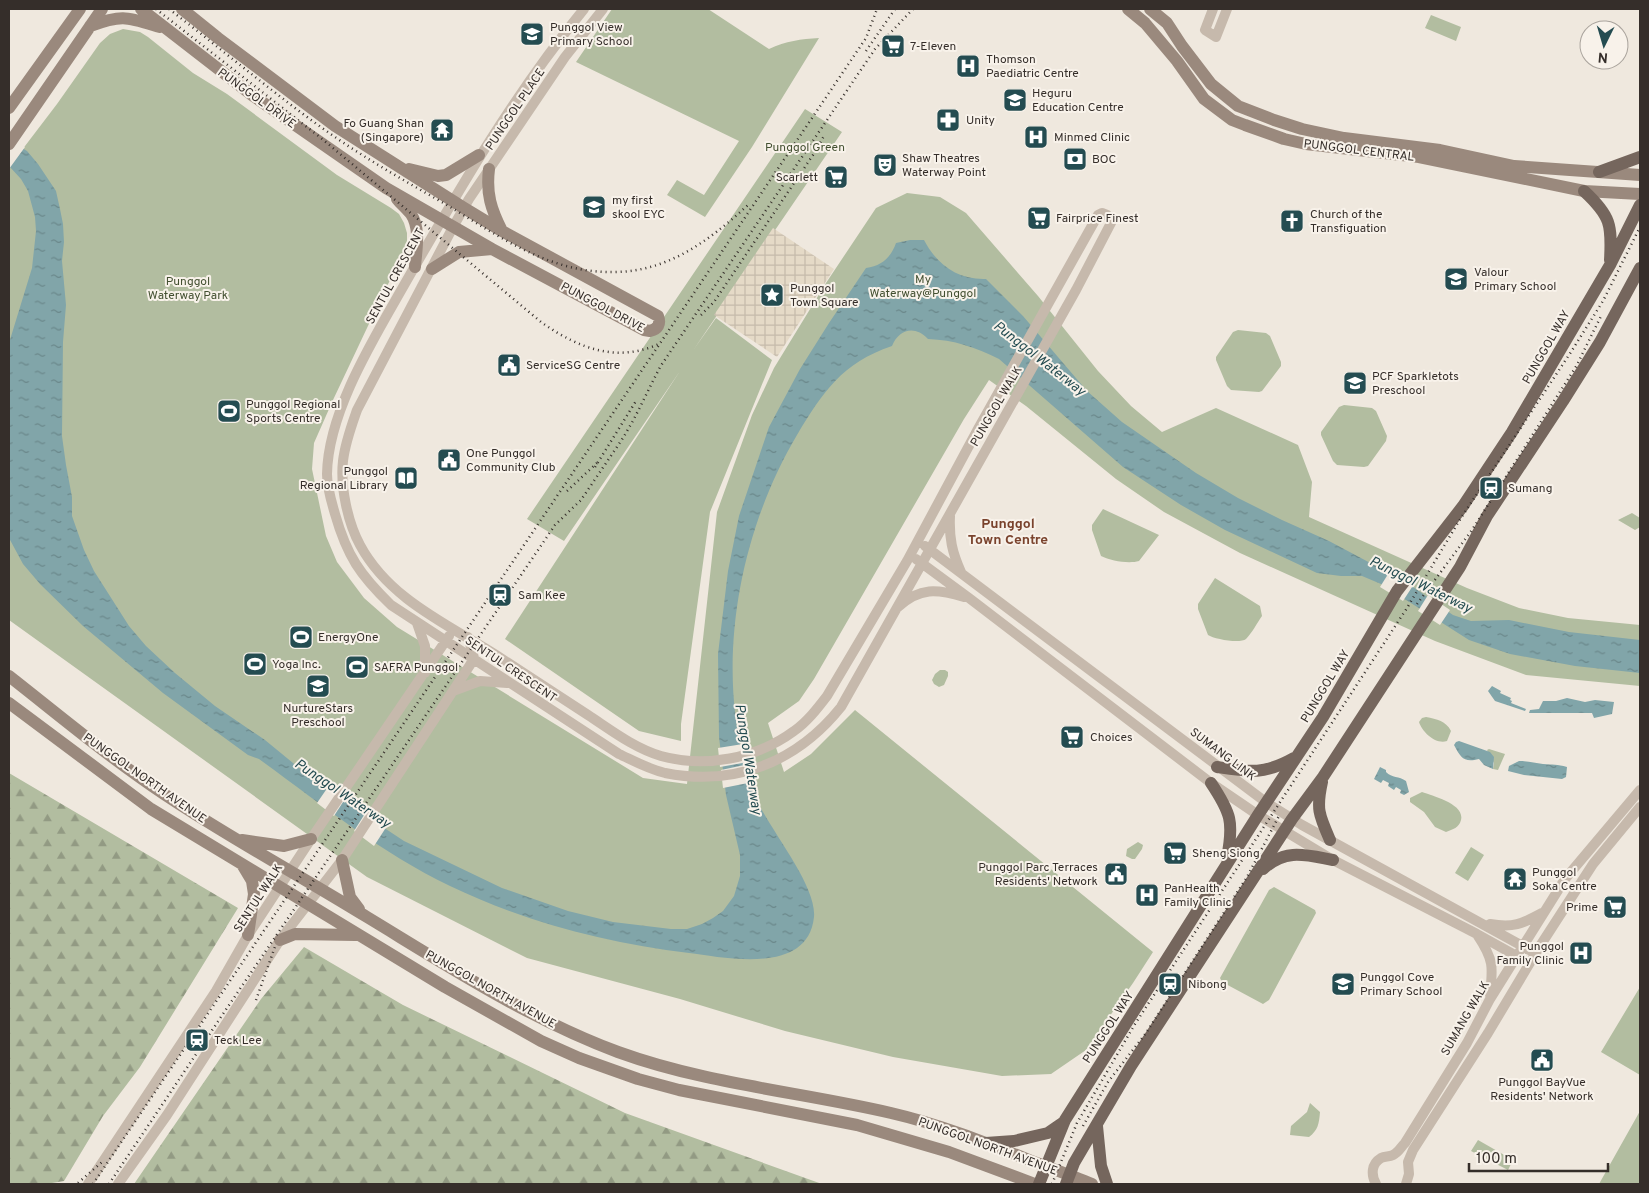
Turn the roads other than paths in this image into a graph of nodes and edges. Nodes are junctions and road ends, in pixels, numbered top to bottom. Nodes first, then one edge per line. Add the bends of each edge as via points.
1 (102, 9) edge
2 (141, 9) edge
3 (182, 9) edge
4 (584, 9) edge
5 (603, 9) edge
6 (1128, 9) edge
7 (1150, 9) edge
8 (1214, 9) edge
9 (1227, 9) edge
10 (78, 10) edge
11 (90, 26) junction
12 (166, 29) junction
13 (9, 108) edge
14 (9, 144) edge
15 (479, 155) junction
16 (1640, 157) edge
17 (402, 168) junction
18 (489, 169) junction
19 (1599, 172) junction
20 (1640, 175) edge
21 (386, 188) junction
22 (1584, 191) junction
23 (1640, 194) edge
24 (452, 201) junction
25 (1640, 205) edge
26 (464, 208) junction
27 (442, 220) junction
28 (453, 227) junction
29 (502, 231) junction
30 (492, 249) junction
31 (1610, 265) junction
32 (415, 267) junction
33 (1640, 268) edge
34 (432, 270) junction
35 (951, 512) junction
36 (918, 540) junction
37 (929, 549) junction
38 (910, 555) junction
39 (921, 563) junction
40 (962, 574) junction
41 (969, 598) junction
42 (894, 610) junction
43 (417, 623) junction
44 (454, 629) junction
45 (468, 637) junction
46 (446, 641) junction
47 (474, 658) junction
48 (424, 673) junction
49 (9, 676) edge
50 (510, 683) junction
51 (453, 691) junction
52 (9, 703) edge
53 (1298, 756) junction
54 (1217, 767) junction
55 (1323, 777) junction
56 (1211, 783) junction
57 (1640, 790) edge
58 (1267, 803) junction
59 (1640, 807) edge
60 (1258, 815) junction
61 (1292, 820) junction
62 (1285, 832) junction
63 (234, 839) junction
64 (311, 839) junction
65 (1330, 840) junction
66 (342, 860) junction
67 (1333, 860) junction
68 (242, 864) junction
69 (1226, 866) junction
70 (290, 871) junction
71 (1254, 877) junction
72 (280, 887) junction
73 (320, 889) junction
74 (307, 904) junction
75 (1545, 911) junction
76 (363, 914) junction
77 (1482, 923) junction
78 (1477, 934) junction
79 (248, 935) junction
80 (358, 935) junction
81 (280, 940) junction
82 (1523, 946) junction
83 (1535, 953) junction
84 (1517, 956) junction
85 (1529, 963) junction
86 (1490, 998) junction
87 (1065, 1120) junction
88 (1097, 1126) junction
89 (986, 1143) junction
90 (1046, 1166) junction
91 (991, 1168) junction
92 (1068, 1180) edge
93 (88, 1184) edge
94 (118, 1184) edge
95 (1004, 1184) edge
96 (1035, 1184) edge
97 (1039, 1184) edge
98 (1092, 1184) edge
99 (1107, 1184) edge
100 (1376, 1184) edge
101 (1406, 1184) edge

1 - 11 main road
2 - 12 main road, PUNGGOL DRIVE
3 - 17 main road, PUNGGOL DRIVE via 335,126
4 - 15 street, PUNGGOL PLACE via 551,48
5 - 18 street, PUNGGOL PLACE via 565,57
6 - 22 main road, PUNGGOL CENTRAL via 1145,22 1204,99 1232,120 1306,144 1419,157
7 - 19 main road, PUNGGOL CENTRAL via 1167,23 1211,84 1238,106 1274,120 1344,138 1440,150 1514,166
8 - 9 street via 1205,30 1216,37
10 - 13 main road
11 - 12 main road via 123,17
11 - 14 main road
12 - 21 main road, PUNGGOL DRIVE via 252,95
15 - 17 main road via 446,175
15 - 24 street, PUNGGOL PLACE
16 - 19 main road
17 - 24 main road, PUNGGOL DRIVE
18 - 26 street, PUNGGOL PLACE
18 - 29 main road via 487,185
19 - 20 main road, PUNGGOL CENTRAL
21 - 27 main road, PUNGGOL DRIVE
21 - 32 main road via 415,221
22 - 23 main road, PUNGGOL CENTRAL
22 - 31 main road via 1606,214 1611,230
24 - 26 main road, PUNGGOL DRIVE
24 - 27 street, PUNGGOL PLACE
25 - 31 main road, PUNGGOL WAY
26 - 28 street, PUNGGOL PLACE
26 - 29 main road, PUNGGOL DRIVE
27 - 28 main road, PUNGGOL DRIVE
27 - 32 street, SENTUL CRESCENT
28 - 30 main road, PUNGGOL DRIVE
28 - 34 street, SENTUL CRESCENT
29 - 30 main road, PUNGGOL DRIVE via 658,316 658,328 650,332 644,330
30 - 34 main road via 458,252
31 - 53 main road, PUNGGOL WAY via 1512,432 1463,506 1397,591
32 - 43 street, SENTUL CRESCENT via 342,404 329,449 327,474 329,496 341,536 355,565 391,605
33 - 55 main road via 1600,342 1487,516 1460,567
34 - 44 street, SENTUL CRESCENT via 357,410 343,463 345,501 360,546 382,577 413,604
35 - 36 street, PUNGGOL WALK via 1076,290 1112,221 1107,215 1098,215
35 - 37 street, PUNGGOL WALK
35 - 40 street via 949,533
36 - 37 street, SUMANG LINK
36 - 38 street, SENTUL CRESCENT
37 - 39 street, SENTUL CRESCENT
37 - 40 street, SUMANG LINK
38 - 39 street
38 - 45 street, SENTUL CRESCENT via 815,712 794,732 738,757 676,759 630,742
39 - 41 street
39 - 42 street, SENTUL CRESCENT
40 - 54 street, SUMANG LINK
41 - 42 street via 928,591 906,600
41 - 56 street
42 - 50 street, SENTUL CRESCENT via 857,680 825,724 783,758 743,772 690,776 651,769 618,754
43 - 46 street, SENTUL CRESCENT
43 - 48 street via 425,646
44 - 45 street, SENTUL CRESCENT
44 - 46 street, SENTUL WALK
45 - 47 street
46 - 47 street, SENTUL CRESCENT
46 - 48 street, SENTUL WALK
47 - 50 street, SENTUL CRESCENT
47 - 51 street
48 - 64 street, SENTUL WALK
49 - 63 main road, PUNGGOL NORTH AVENUE via 89,740
50 - 51 street via 480,681
51 - 66 street
52 - 68 main road, PUNGGOL NORTH AVENUE via 151,809
53 - 54 main road via 1270,770 1242,771
53 - 58 main road, PUNGGOL WAY
54 - 58 street, SUMANG LINK
55 - 61 main road
55 - 65 main road via 1318,805
56 - 60 street
56 - 69 main road via 1226,806 1230,822 1231,840
57 - 75 street, SUMANG WALK via 1565,880
58 - 60 main road, PUNGGOL WAY
58 - 61 street, SUMANG LINK
59 - 83 street, SUMANG WALK via 1593,864
60 - 62 street
60 - 69 main road, PUNGGOL WAY
61 - 62 main road
61 - 65 street, SUMANG LINK
62 - 67 street
62 - 71 main road
63 - 64 main road via 284,846
63 - 70 main road, PUNGGOL NORTH AVENUE
64 - 70 street, SENTUL WALK
65 - 77 street, SUMANG LINK
66 - 73 street
66 - 76 main road via 350,897
67 - 71 main road via 1291,855 1271,862
67 - 78 street
68 - 72 main road, PUNGGOL NORTH AVENUE
68 - 79 main road via 252,881 254,894
69 - 87 main road, PUNGGOL WAY
70 - 72 street, SENTUL WALK
70 - 73 main road, PUNGGOL NORTH AVENUE
71 - 88 main road via 1131,1066
72 - 74 main road, PUNGGOL NORTH AVENUE
72 - 79 street, SENTUL WALK
73 - 74 street
73 - 76 main road, PUNGGOL NORTH AVENUE
74 - 80 main road, PUNGGOL NORTH AVENUE
74 - 81 street
75 - 77 street via 1524,924 1506,927
75 - 82 street, SUMANG WALK
76 - 89 main road, PUNGGOL NORTH AVENUE via 467,978 542,1019 618,1052 706,1077 893,1113
77 - 82 street, SUMANG LINK
78 - 84 street
78 - 86 street via 1492,961
79 - 93 street, SENTUL WALK via 216,991
80 - 81 main road via 295,934
80 - 91 main road, PUNGGOL NORTH AVENUE via 540,1041 638,1080 856,1125
81 - 94 street via 167,1115
82 - 83 street, SUMANG LINK
82 - 84 street, SUMANG WALK
83 - 85 street, SUMANG WALK
84 - 85 street
84 - 86 street, SUMANG WALK
85 - 101 street, SUMANG WALK via 1413,1150
86 - 100 street, SUMANG WALK via 1467,1043 1405,1143 1396,1154 1375,1164 1372,1171
87 - 89 main road via 1048,1133
87 - 90 main road, PUNGGOL WAY
88 - 92 main road via 1074,1163
88 - 99 main road via 1101,1166
89 - 90 main road, PUNGGOL NORTH AVENUE
90 - 92 main road, PUNGGOL NORTH AVENUE
90 - 97 main road, PUNGGOL WAY
91 - 95 main road
91 - 96 main road, PUNGGOL NORTH AVENUE
92 - 98 main road, PUNGGOL NORTH AVENUE

